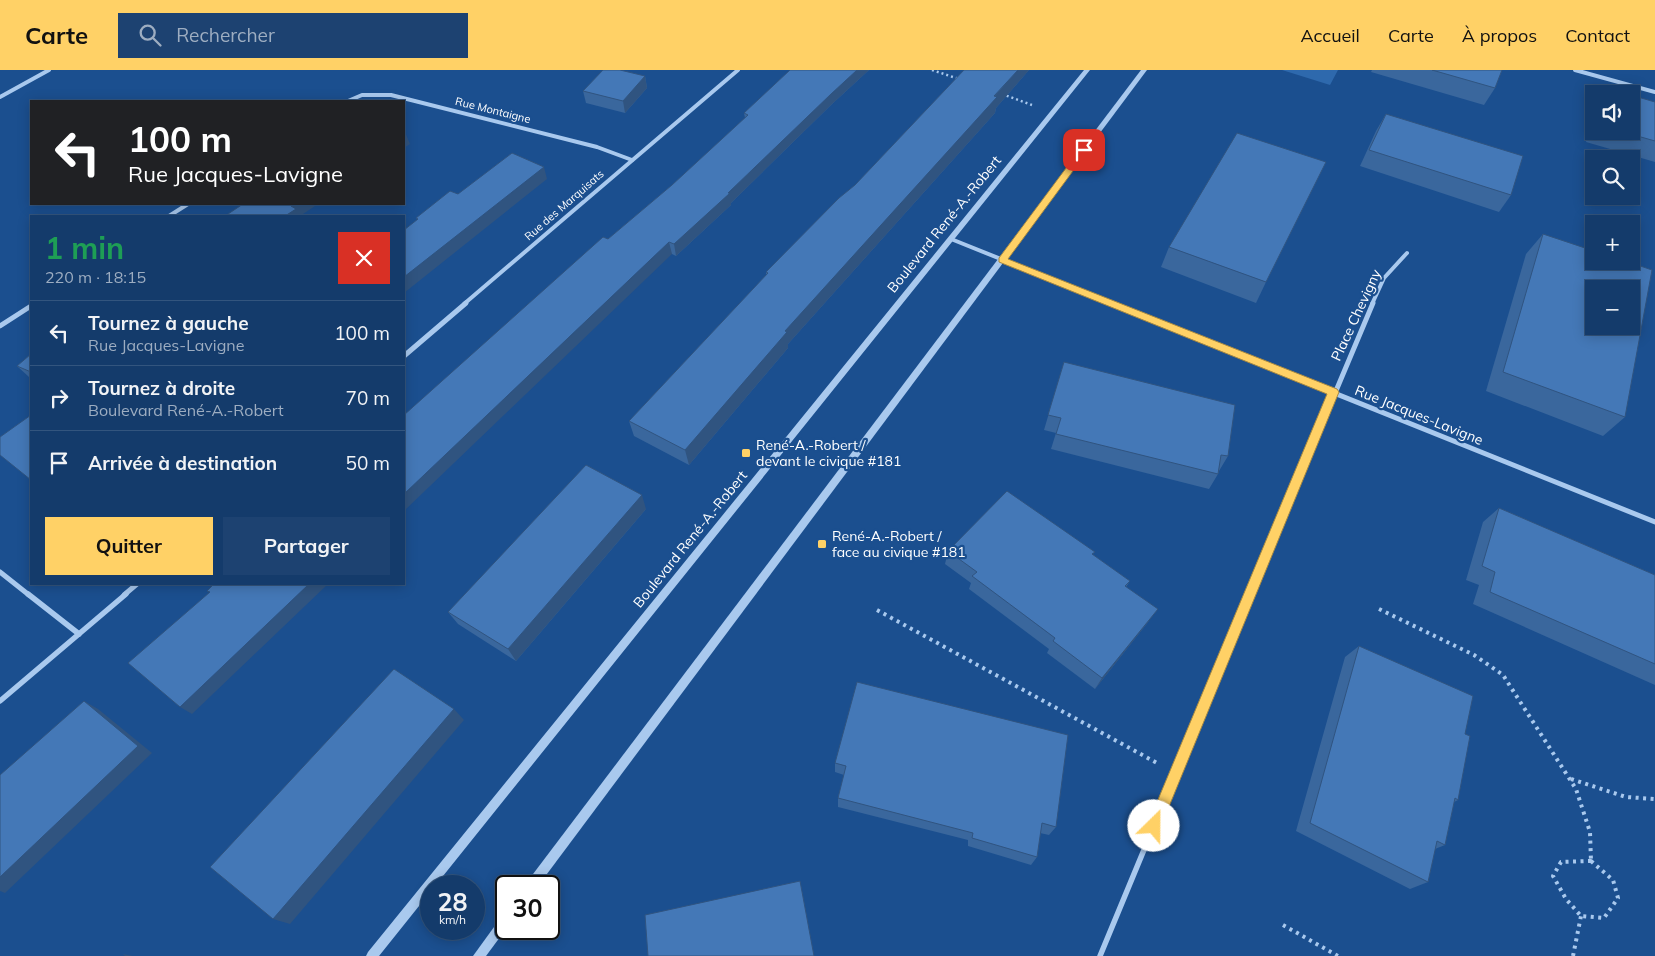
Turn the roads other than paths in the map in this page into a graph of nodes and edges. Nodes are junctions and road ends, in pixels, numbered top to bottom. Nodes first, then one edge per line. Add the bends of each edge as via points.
1 (50, 70) edge
2 (738, 70) edge
3 (1087, 70) edge
4 (1144, 70) edge
5 (1575, 70) edge
6 (1655, 92) edge
7 (0, 97) edge
8 (350, 100) edge
9 (632, 160) junction
10 (186, 205) edge
11 (171, 215) edge
12 (951, 240) junction
13 (1407, 253) dead end
14 (1002, 260) junction
15 (30, 307) edge
16 (0, 326) edge
17 (405, 355) edge
18 (1333, 392) junction
19 (1655, 522) edge
20 (0, 572) edge
21 (136, 585) edge
22 (79, 634) junction
23 (0, 701) edge
24 (539, 875) edge
25 (495, 935) edge
26 (372, 956) edge
27 (479, 956) edge
28 (1100, 956) edge

1 - 7 street
2 - 9 street, Rue des Marquisats
3 - 12 street, Boulevard René-A.-Robert
4 - 14 street
5 - 6 street
8 - 9 street, Rue Montaigne via 362,95 391,95 598,147
9 - 17 street, Rue des Marquisats
10 - 11 street
12 - 14 street, Rue Jacques-Lavigne
12 - 26 street, Boulevard René-A.-Robert
13 - 18 street, Place Chevigny via 1384,278
14 - 18 street, Rue Jacques-Lavigne
14 - 24 street
15 - 16 street
18 - 19 street, Rue Jacques-Lavigne
18 - 28 street, Place Chevigny
20 - 22 street
21 - 22 street
22 - 23 street
25 - 27 street

